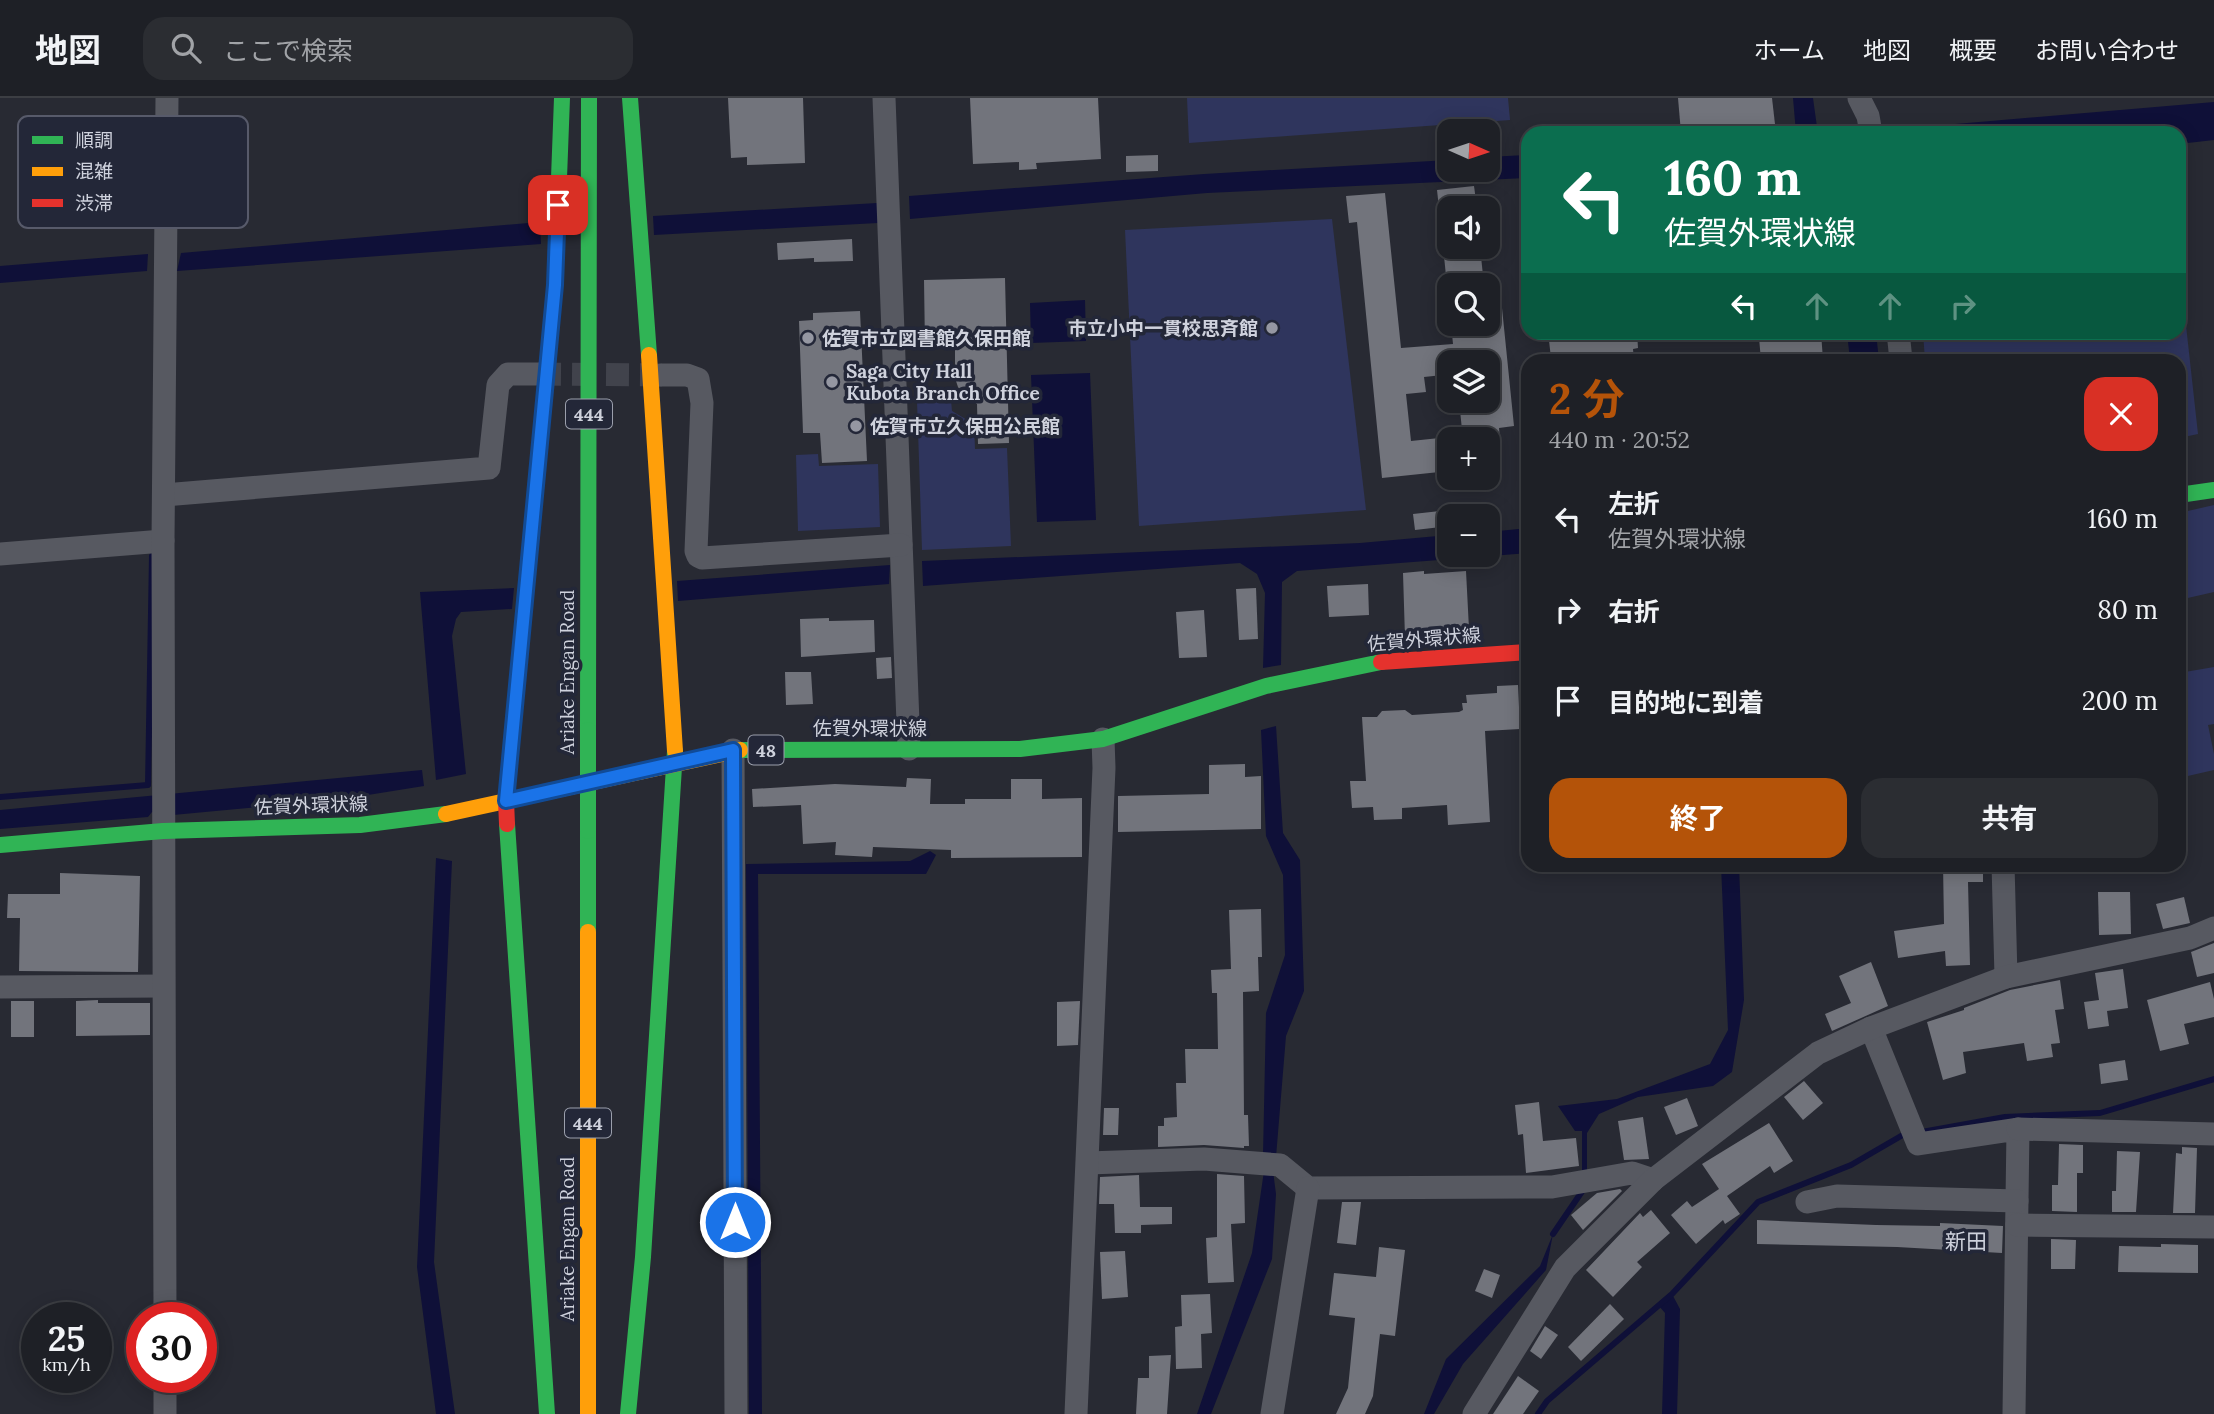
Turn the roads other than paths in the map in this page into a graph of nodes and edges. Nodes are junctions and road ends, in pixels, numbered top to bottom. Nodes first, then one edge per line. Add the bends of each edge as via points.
1 (167, 98) edge
2 (562, 98) edge
3 (589, 98) edge
4 (629, 98) edge
5 (884, 98) edge
6 (167, 116) edge
7 (166, 228) edge
8 (538, 374) tunnel mouth
9 (662, 375) tunnel mouth
10 (2214, 490) edge
11 (2186, 494) edge
12 (163, 495) junction
13 (163, 541) junction
14 (901, 545) junction
15 (0, 554) edge
16 (1521, 652) edge
17 (1103, 739) junction
18 (909, 749) junction
19 (733, 750) junction
20 (676, 762) junction
21 (506, 801) junction
22 (163, 826) junction
23 (0, 845) edge
24 (2003, 872) edge
25 (2214, 928) edge
26 (2006, 977) junction
27 (163, 986) junction
28 (0, 987) edge
29 (1871, 1028) junction
30 (2018, 1129) junction
31 (2214, 1134) edge
32 (1088, 1163) junction
33 (1653, 1180) junction
34 (1308, 1188) junction
35 (2017, 1201) junction
36 (1807, 1202) dead end
37 (2017, 1225) junction
38 (2214, 1227) edge
39 (165, 1302) edge
40 (165, 1393) edge
41 (165, 1414) edge
42 (547, 1414) edge
43 (588, 1414) edge
44 (628, 1414) edge
45 (736, 1414) edge
46 (1076, 1414) edge
47 (1272, 1414) edge
48 (1474, 1414) edge
49 (2014, 1414) edge

1 - 6 street
2 - 21 main road via 555,285
3 - 43 main road, Ariake Engan Road / 444, bridge
4 - 20 main road
5 - 14 street
7 - 12 street
8 - 12 street via 508,374 498,385 489,468
9 - 14 street via 698,379 702,403 698,556
10 - 11 main road
12 - 13 street
13 - 15 street
13 - 22 street
14 - 18 street
16 - 17 main road, 佐賀外環状線 / 48 via 1389,660 1266,686
17 - 18 main road, 佐賀外環状線 / 48 via 1020,748
17 - 32 street
18 - 19 main road, 佐賀外環状線 / 48
19 - 20 main road, 佐賀外環状線 / 48
19 - 45 street
20 - 21 main road, 佐賀外環状線 / 48
20 - 44 main road
21 - 22 main road, 佐賀外環状線 / 48 via 360,825
21 - 42 main road
22 - 23 main road, 佐賀外環状線 / 48
22 - 27 street
24 - 26 street
25 - 26 street
26 - 29 street
27 - 28 street
27 - 39 street
29 - 30 street via 1919,1144
29 - 33 street via 1818,1053
30 - 31 street
30 - 35 street
32 - 34 street via 1203,1159 1280,1165
32 - 46 street
33 - 34 street via 1632,1173 1552,1187
33 - 48 street via 1565,1268
34 - 47 street
35 - 36 street via 1837,1196
35 - 37 street
37 - 38 street
37 - 49 street
40 - 41 street

